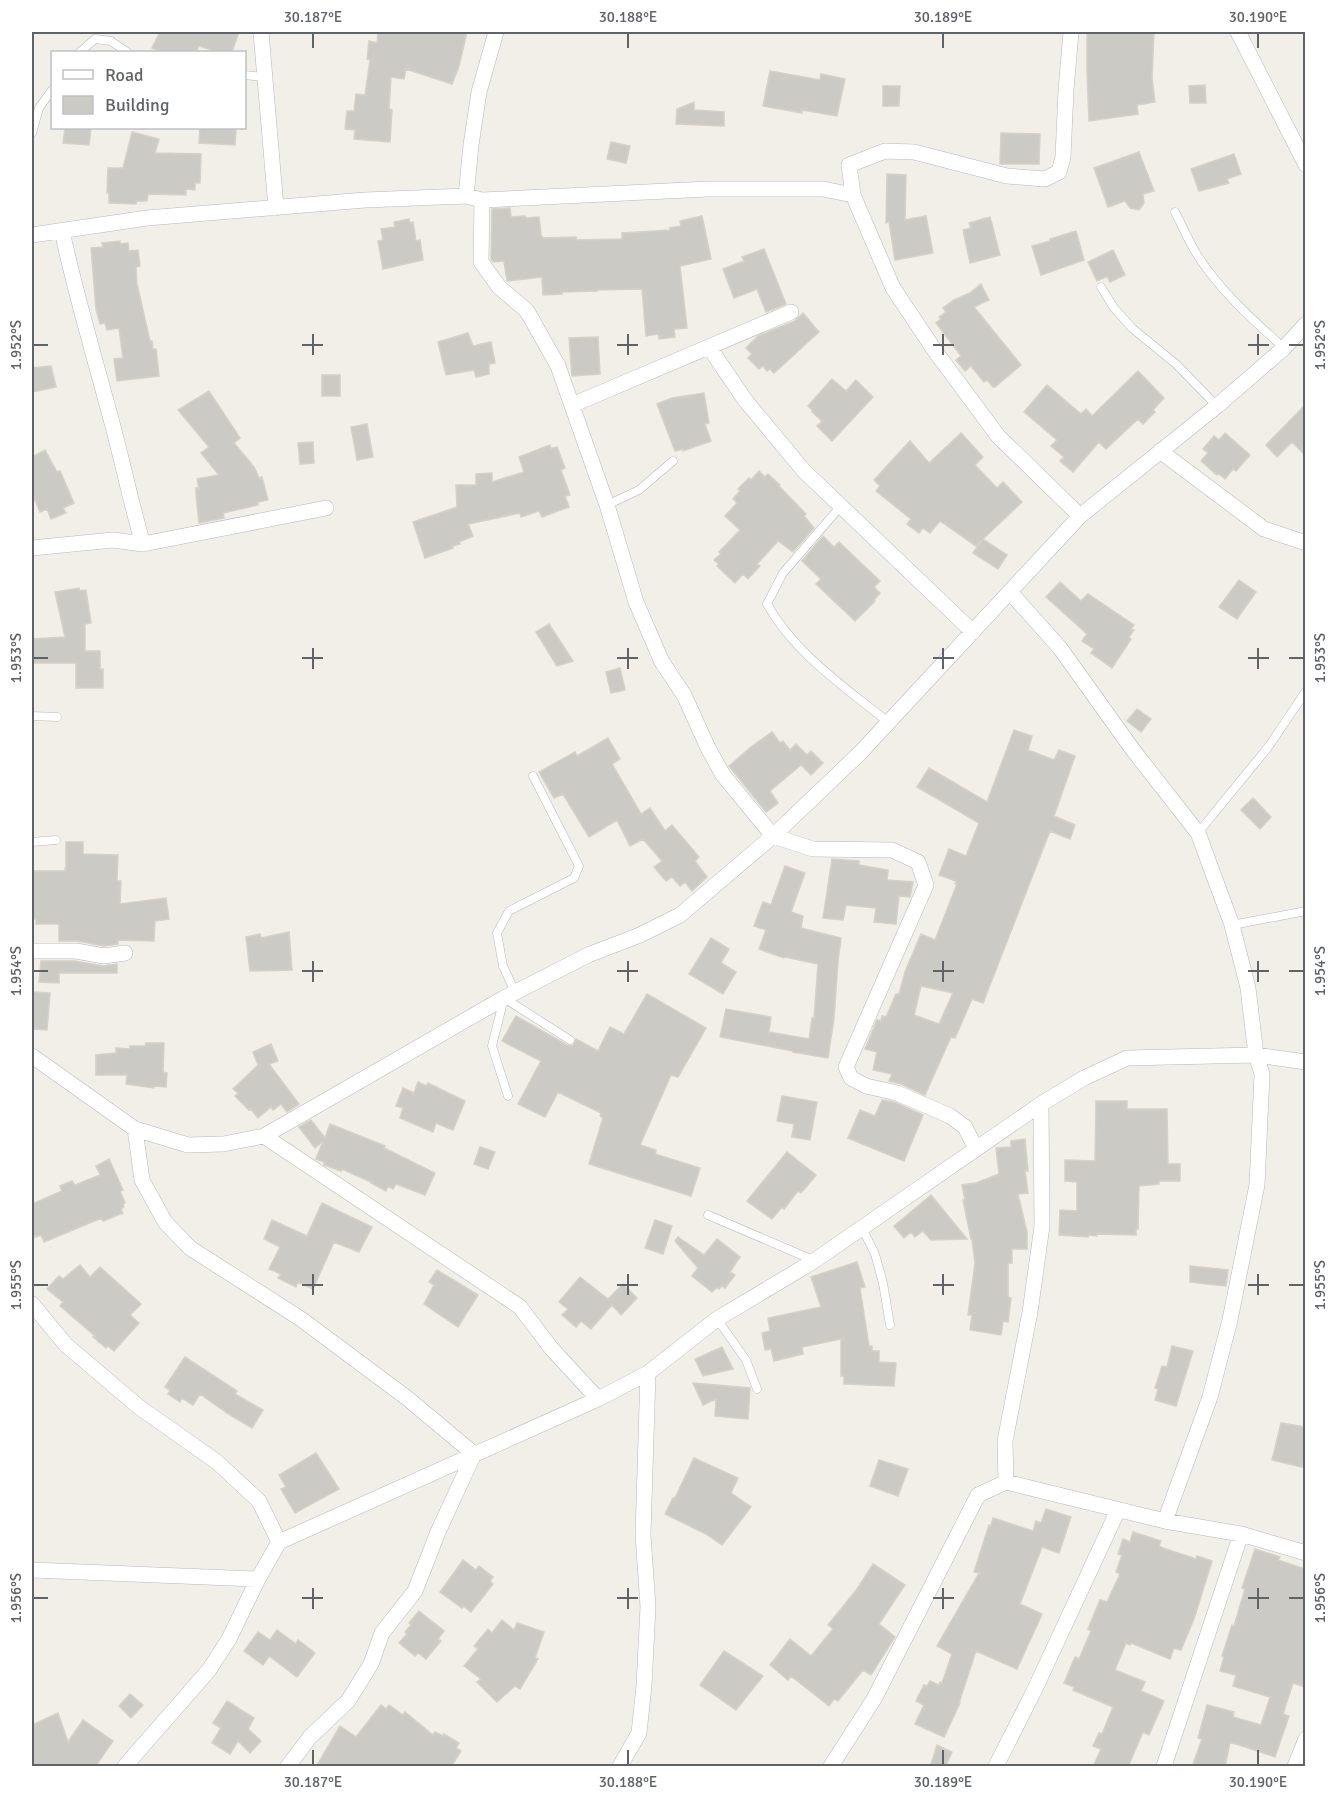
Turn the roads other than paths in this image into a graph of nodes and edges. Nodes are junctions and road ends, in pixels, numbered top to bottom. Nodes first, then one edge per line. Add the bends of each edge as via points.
1 (261, 32) edge
2 (496, 32) edge
3 (1071, 32) edge
4 (1238, 32) edge
5 (81, 51) edge
6 (126, 51) edge
7 (246, 75) edge
8 (264, 77) junction
9 (51, 91) edge
10 (32, 133) edge
11 (1305, 165) edge
12 (853, 195) junction
13 (466, 196) junction
14 (482, 200) junction
15 (276, 208) junction
16 (1175, 212) dead end
17 (62, 231) junction
18 (32, 235) edge
19 (1101, 287) dead end
20 (791, 312) dead end
21 (1305, 324) edge
22 (709, 347) junction
23 (1284, 348) junction
24 (572, 405) junction
25 (1217, 406) junction
26 (1160, 451) junction
27 (673, 461) dead end
28 (607, 505) junction
29 (841, 506) junction
30 (326, 508) dead end
31 (1080, 516) junction
32 (1305, 543) edge
33 (143, 544) junction
34 (32, 548) edge
35 (1010, 592) junction
36 (973, 632) junction
37 (1305, 691) edge
38 (32, 716) edge
39 (57, 717) dead end
40 (888, 722) junction
41 (533, 776) dead end
42 (1198, 833) junction
43 (773, 836) junction
44 (56, 840) dead end
45 (32, 842) edge
46 (1305, 911) edge
47 (1232, 925) junction
48 (32, 951) edge
49 (125, 953) dead end
50 (510, 995) junction
51 (570, 1040) dead end
52 (1256, 1055) junction
53 (32, 1056) edge
54 (1305, 1062) edge
55 (508, 1096) dead end
56 (1041, 1104) junction
57 (135, 1129) junction
58 (264, 1136) junction
59 (976, 1149) junction
60 (708, 1215) dead end
61 (862, 1228) junction
62 (814, 1261) junction
63 (32, 1304) edge
64 (717, 1319) junction
65 (890, 1325) dead end
66 (648, 1373) junction
67 (757, 1389) dead end
68 (598, 1399) junction
69 (474, 1454) junction
70 (1006, 1482) junction
71 (1118, 1510) junction
72 (1165, 1521) junction
73 (1240, 1534) junction
74 (279, 1542) junction
75 (1305, 1553) edge
76 (32, 1570) edge
77 (258, 1579) junction
78 (1305, 1739) edge
79 (125, 1767) edge
80 (288, 1767) edge
81 (620, 1767) edge
82 (831, 1767) edge
83 (996, 1767) edge
84 (1164, 1767) edge
85 (1295, 1767) edge

1 - 8 street
2 - 13 street via 478,92
3 - 12 street via 1059,172 1045,179 1007,176 914,152 885,151 849,165
4 - 11 street
5 - 6 lane via 95,39 111,41
7 - 8 lane
8 - 15 street
9 - 10 lane via 39,108
12 - 14 street via 823,189 708,189
12 - 31 street via 893,288 935,351 998,436
13 - 14 street
13 - 15 street
14 - 24 street via 481,262 499,287 527,311 558,366
15 - 17 street via 147,218
16 - 23 lane via 1196,253 1221,287
17 - 18 street
17 - 33 street
19 - 25 lane via 1133,329 1176,364
20 - 22 street
21 - 23 street
22 - 24 street
22 - 29 street via 745,400 804,471
23 - 25 street
24 - 28 street
25 - 26 street
26 - 31 street
26 - 32 street via 1264,529
27 - 28 lane via 639,490
28 - 43 street via 636,602 662,662 684,695 723,775
29 - 36 street
29 - 40 lane via 783,573 767,604 776,620 815,663
30 - 33 street
31 - 35 street
33 - 34 street via 113,540
35 - 36 street
35 - 42 street via 1060,648
36 - 40 street
37 - 42 lane via 1269,746
38 - 39 lane
40 - 43 street
41 - 50 lane via 579,866 574,878 509,911 497,933
42 - 47 street
43 - 50 street via 680,915
43 - 59 street via 813,849 891,850 918,862 926,885 846,1067 850,1078 866,1086 897,1093 950,1116 965,1127
44 - 45 lane
46 - 47 lane
47 - 52 street via 1248,988
48 - 49 street via 76,951 104,956
50 - 51 lane
50 - 55 lane via 492,1046
50 - 58 street
52 - 54 street
52 - 56 street via 1127,1058
52 - 72 street via 1262,1074 1255,1196 1210,1397
53 - 57 street
56 - 59 street
56 - 70 street via 1042,1226 1005,1441
57 - 58 street via 188,1145 222,1144
57 - 69 street via 142,1180 165,1222 190,1248 301,1319
58 - 68 street via 520,1307
59 - 61 street
60 - 62 lane
61 - 62 street
61 - 65 lane via 875,1254
62 - 64 street
63 - 74 street via 66,1345 139,1407 217,1462 259,1501
64 - 66 street
64 - 67 lane via 747,1360
66 - 68 street
66 - 81 street via 643,1535 648,1608 644,1686 639,1732
68 - 69 street
69 - 74 street
69 - 80 street via 416,1591 382,1633 371,1664 348,1701 310,1737
70 - 71 street
70 - 82 street via 978,1495 874,1699
71 - 72 street
71 - 83 street
72 - 73 street
73 - 75 street
73 - 84 street
74 - 77 street
76 - 77 street
77 - 79 street via 229,1640 209,1670
78 - 85 street

